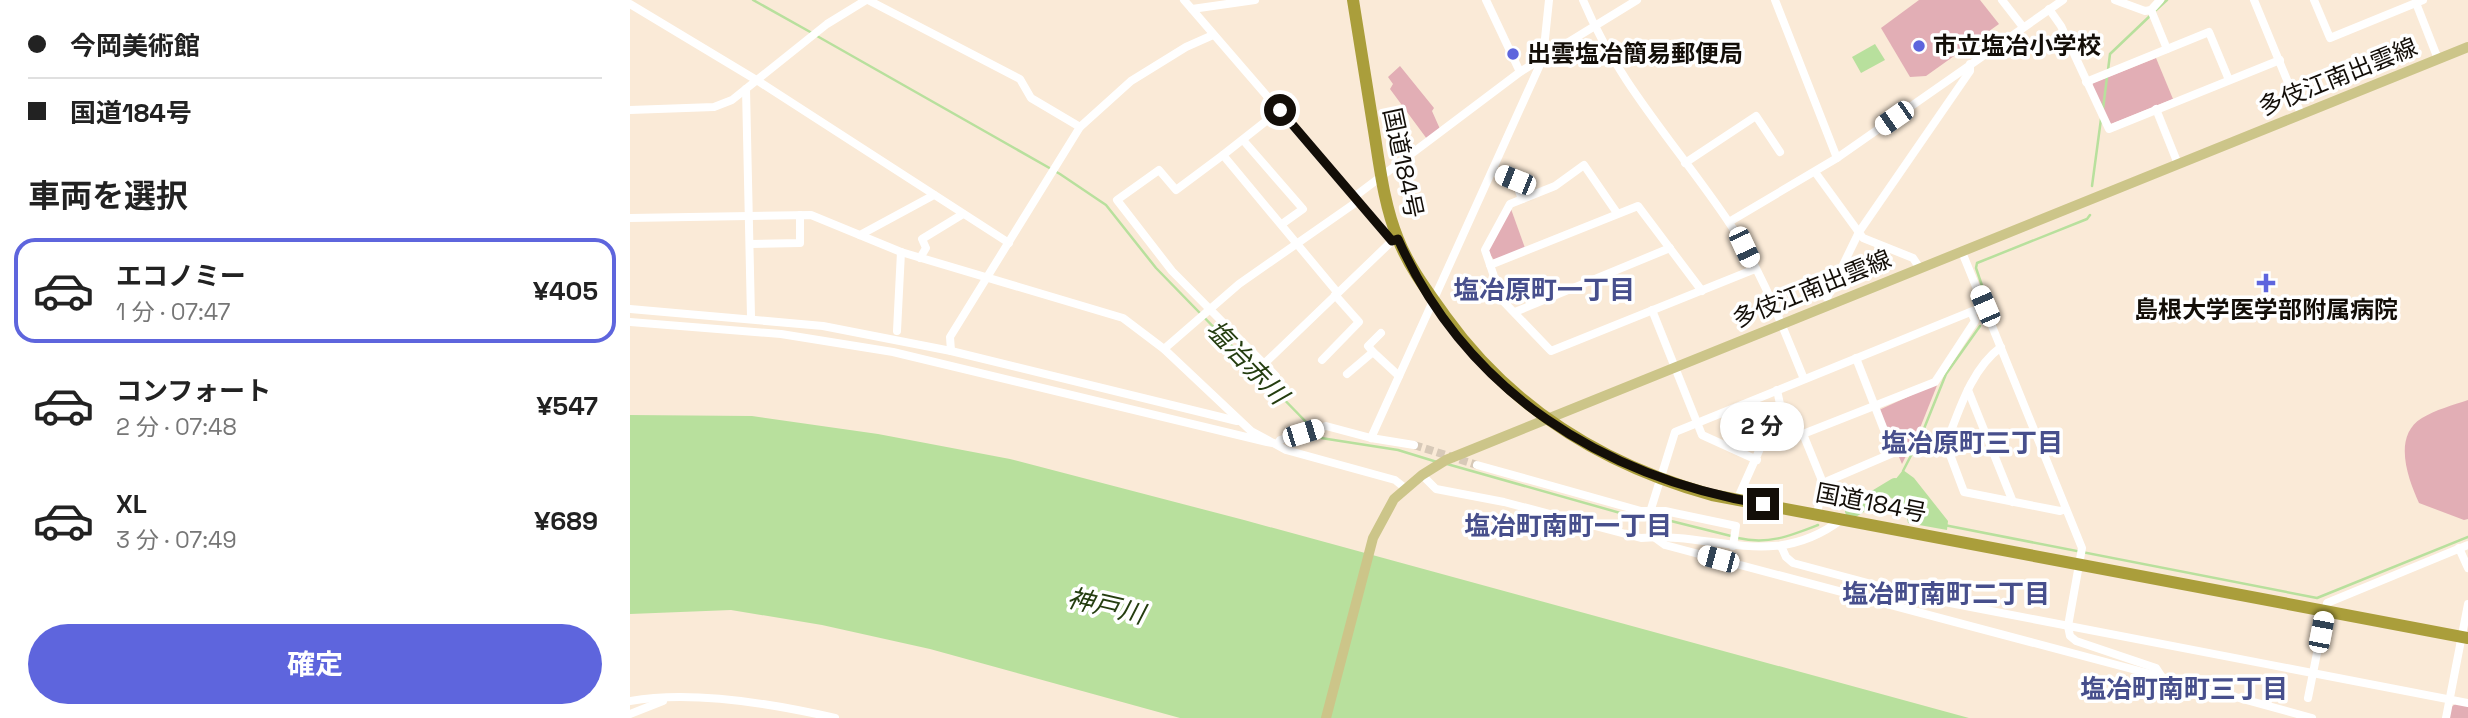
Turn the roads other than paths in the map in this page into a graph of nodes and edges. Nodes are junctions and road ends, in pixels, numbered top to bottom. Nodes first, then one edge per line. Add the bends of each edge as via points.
1 (867, 0) edge
2 (1184, 0) edge
3 (1255, 0) edge
4 (1353, 0) edge
5 (1486, 0) edge
6 (1549, 0) edge
7 (1583, 0) edge
8 (1637, 0) edge
9 (1775, 0) edge
10 (2002, 0) edge
11 (2063, 0) edge
12 (2115, 0) edge
13 (2160, 0) edge
14 (2254, 0) edge
15 (2314, 0) edge
16 (2420, 1) edge
17 (1221, 3) edge
18 (632, 4) edge
19 (1192, 9) junction
20 (2049, 9) junction
21 (2151, 9) junction
22 (1594, 27) junction
23 (2023, 27) junction
24 (1213, 35) junction
25 (2468, 47) edge
26 (2168, 49) junction
27 (1543, 58) junction
28 (2438, 59) junction
29 (2280, 60) junction
30 (1970, 64) junction
31 (1520, 72) junction
32 (758, 80) junction
33 (2229, 80) junction
34 (2086, 82) junction
35 (746, 89) junction
36 (2156, 109) junction
37 (630, 110) edge
38 (1280, 110) junction
39 (2301, 114) junction
40 (1080, 127) junction
41 (1243, 139) junction
42 (1780, 152) dead end
43 (1223, 155) junction
44 (1837, 158) junction
45 (1685, 163) junction
46 (2178, 164) junction
47 (1494, 172) junction
48 (1815, 172) junction
49 (1381, 178) junction
50 (934, 195) junction
51 (1356, 199) junction
52 (1522, 199) junction
53 (1617, 213) junction
54 (963, 214) junction
55 (800, 215) junction
56 (749, 216) junction
57 (630, 218) edge
58 (1729, 222) junction
59 (1282, 224) junction
60 (1859, 232) junction
61 (860, 235) junction
62 (1395, 240) junction
63 (1009, 243) junction
64 (1297, 243) junction
65 (750, 244) junction
66 (1670, 248) junction
67 (901, 252) junction
68 (1962, 252) junction
69 (920, 258) junction
70 (1490, 265) junction
71 (1919, 267) junction
72 (1755, 269) junction
73 (988, 278) junction
74 (1702, 291) junction
75 (1336, 293) junction
76 (1827, 298) dead end
77 (1433, 300) junction
78 (1985, 306) junction
79 (630, 309) edge
80 (1210, 309) junction
81 (1652, 310) junction
82 (1971, 312) junction
83 (1515, 313) junction
84 (751, 317) junction
85 (630, 322) edge
86 (1782, 325) junction
87 (897, 331) dead end
88 (1381, 333) dead end
89 (2001, 347) junction
90 (1164, 349) junction
91 (951, 351) junction
92 (1373, 352) junction
93 (1856, 358) junction
94 (1322, 360) dead end
95 (1265, 363) junction
96 (1675, 368) junction
97 (1347, 374) dead end
98 (1276, 376) dead end
99 (1399, 376) junction
100 (1804, 379) junction
101 (1777, 390) junction
102 (1968, 390) junction
103 (1874, 406) junction
104 (1545, 420) junction
105 (1240, 421) junction
106 (1697, 422) junction
107 (1371, 438) junction
108 (1278, 444) junction
109 (1414, 445) tunnel mouth
110 (1756, 460) junction
111 (1477, 465) tunnel mouth
112 (1422, 475) junction
113 (1660, 479) junction
114 (1824, 483) junction
115 (1405, 488) junction
116 (1737, 500) junction
117 (2012, 502) junction
118 (1651, 509) junction
119 (2066, 509) junction
120 (1816, 514) junction
121 (1842, 519) junction
122 (1654, 537) junction
123 (1734, 539) junction
124 (1781, 546) junction
125 (2464, 546) edge
126 (2081, 564) junction
127 (2468, 568) edge
128 (2468, 604) edge
129 (2325, 611) junction
130 (2068, 626) junction
131 (2465, 637) edge
132 (2313, 673) junction
133 (2162, 677) junction
134 (672, 698) junction
135 (2308, 698) dead end
136 (2450, 699) junction
137 (630, 701) edge
138 (2468, 703) edge
139 (630, 714) edge
140 (808, 714) edge
141 (835, 718) edge
142 (1326, 718) edge
143 (2312, 718) edge
144 (2446, 718) edge

1 - 32 street via 827,24
1 - 40 street via 1020,79 1031,98
2 - 19 street
3 - 17 street
4 - 49 highway, 国道184号
5 - 31 street
6 - 27 street
7 - 22 street
8 - 22 street
9 - 44 street
10 - 23 street
11 - 20 street
12 - 21 street
13 - 21 street
14 - 29 street
15 - 16 street via 2330,38
16 - 28 street
17 - 19 street
18 - 32 street
19 - 24 street
20 - 23 street
20 - 34 street
21 - 26 street
22 - 27 street
22 - 45 street via 1620,74
23 - 30 street
24 - 38 street
24 - 40 street via 1131,81
25 - 28 main road, 多伎江南出雲線
26 - 33 street via 2209,32
26 - 34 street
27 - 31 street
27 - 47 street
28 - 39 main road, 多伎江南出雲線
29 - 33 street
29 - 39 street
30 - 44 street
30 - 60 street via 1970,71
31 - 49 street
32 - 35 street
32 - 50 street
33 - 36 street
34 - 36 street via 2109,128
35 - 37 street via 714,107
35 - 56 street
36 - 46 street
38 - 41 street
38 - 51 street
39 - 46 main road, 多伎江南出雲線
40 - 63 street
41 - 43 street
41 - 59 street via 1303,209
42 - 45 street via 1756,117
43 - 59 street
43 - 80 street via 1176,190 1159,170 1117,200 1172,271
44 - 48 street
45 - 58 street
46 - 68 main road, 多伎江南出雲線
47 - 52 street via 1515,180
47 - 77 street
48 - 58 street
48 - 60 street
49 - 51 street
49 - 62 highway, 国道184号
50 - 54 street
50 - 61 street
51 - 62 street
51 - 64 street
52 - 53 street via 1555,186 1584,165
52 - 70 street via 1510,204 1485,250
53 - 66 street via 1638,206
53 - 70 street
54 - 63 street
54 - 69 street via 922,239 926,248
55 - 56 street
55 - 61 street
55 - 65 street via 800,243
56 - 57 street
56 - 65 street
58 - 72 street
59 - 64 street
60 - 71 street via 1873,244 1913,258
60 - 76 street
61 - 67 street
62 - 75 street
62 - 77 highway, 国道184号
63 - 73 street
64 - 75 street
64 - 80 street
65 - 84 street
66 - 74 street
66 - 83 street
67 - 69 street
67 - 87 street
68 - 71 main road, 多伎江南出雲線
68 - 78 street
69 - 73 street
70 - 83 street via 1502,300
71 - 86 main road, 多伎江南出雲線
72 - 74 street
72 - 86 street
73 - 90 street via 1123,318
73 - 91 street via 950,337
74 - 81 street
75 - 94 street via 1359,322
75 - 95 street
77 - 99 street
77 - 104 highway, 国道184号 via 1491,374
78 - 82 street
78 - 89 street
79 - 84 street
80 - 90 street
80 - 95 street
81 - 83 street via 1551,351
81 - 96 street
82 - 93 street
82 - 103 street via 1975,321 1935,382
84 - 91 street
85 - 108 street via 781,334 893,352
86 - 96 main road, 多伎江南出雲線
86 - 100 street
88 - 92 street via 1368,346
89 - 102 street
89 - 119 street
90 - 105 street
91 - 105 street
92 - 97 street
92 - 99 street
93 - 100 street
93 - 103 street
95 - 98 street
96 - 104 main road, 多伎江南出雲線
96 - 106 street
99 - 107 street
100 - 101 street
101 - 106 street
101 - 110 street via 1780,404
102 - 117 street
102 - 117 street via 1946,444 1964,492
103 - 114 street via 1893,453
103 - 114 street via 1803,434
104 - 112 main road, 多伎江南出雲線 via 1483,443
104 - 113 highway, 国道184号 via 1606,456
105 - 108 street
106 - 110 street via 1707,438
106 - 113 street via 1675,432
107 - 108 street via 1326,426
107 - 109 street
108 - 115 street via 1395,480
110 - 116 street
111 - 118 street
112 - 115 main road, 多伎江南出雲線
112 - 122 street via 1436,489 1641,538
113 - 116 highway, 国道184号
113 - 118 street
114 - 120 street
115 - 142 main road, 多伎江南出雲線 via 1373,538
116 - 120 highway, 国道184号
117 - 119 street
118 - 123 street via 1736,526
119 - 126 street via 2082,548
120 - 121 highway, 国道184号
121 - 124 street via 1828,530
121 - 126 highway, 国道184号
122 - 123 street
122 - 133 street via 1665,545
123 - 124 street via 1762,549
124 - 130 street via 1786,557 1802,566 1924,598
125 - 127 street
125 - 129 street via 2333,598
126 - 129 highway, 国道184号
126 - 130 street
128 - 131 street
129 - 131 highway, 国道184号
129 - 132 street
130 - 132 street
130 - 133 street via 2076,641 2156,668
131 - 136 street
132 - 135 street
132 - 136 street
133 - 143 street
134 - 137 street
134 - 139 street
134 - 140 street via 741,702
136 - 138 street
136 - 144 street
140 - 141 street

